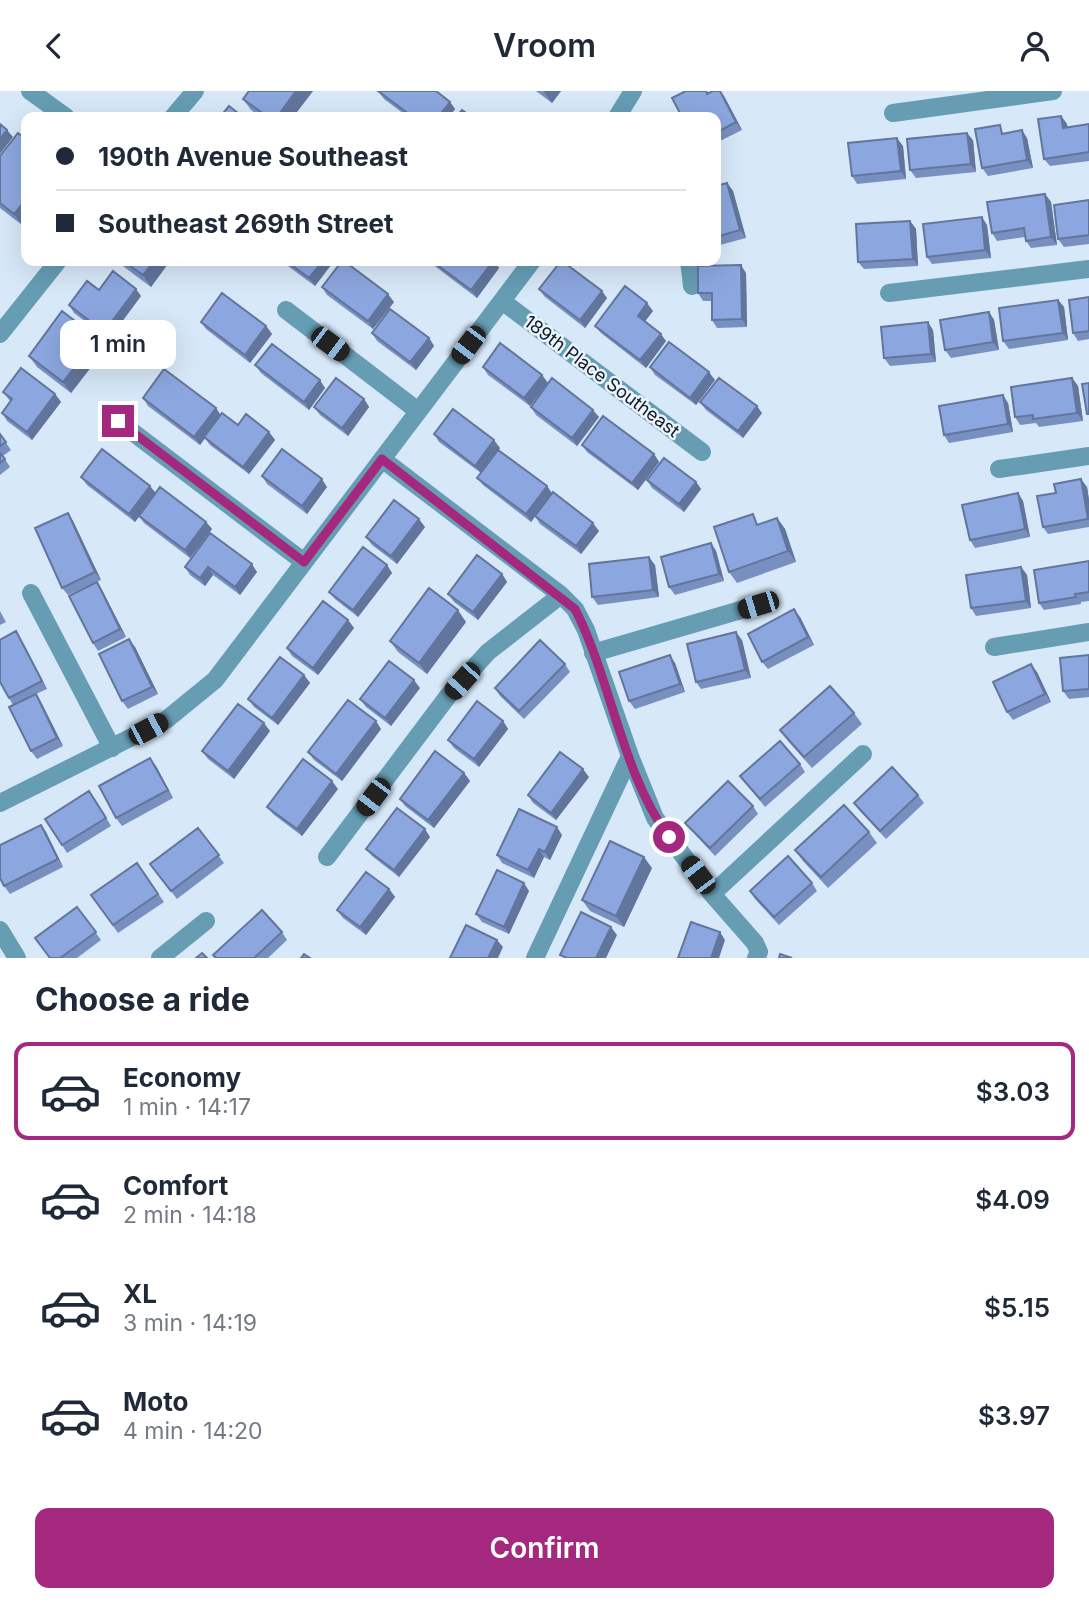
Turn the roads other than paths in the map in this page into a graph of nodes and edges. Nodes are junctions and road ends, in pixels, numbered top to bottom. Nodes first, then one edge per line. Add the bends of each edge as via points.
1 (30, 91) edge
2 (195, 91) edge
3 (633, 91) edge
4 (1052, 91) edge
5 (59, 112) edge
6 (177, 112) edge
7 (620, 112) edge
8 (893, 113) dead end
9 (54, 266) edge
10 (528, 266) edge
11 (690, 266) edge
12 (1089, 269) edge
13 (692, 286) dead end
14 (889, 293) dead end
15 (502, 301) junction
16 (286, 310) dead end
17 (0, 334) edge
18 (418, 411) junction
19 (118, 421) dead end
20 (702, 452) dead end
21 (1089, 456) edge
22 (382, 459) junction
23 (999, 469) dead end
24 (304, 562) junction
25 (30, 593) dead end
26 (561, 596) junction
27 (758, 605) dead end
28 (1089, 632) edge
29 (994, 647) dead end
30 (593, 653) junction
31 (112, 748) junction
32 (863, 754) dead end
33 (630, 756) junction
34 (0, 803) edge
35 (327, 857) dead end
36 (712, 894) junction
37 (206, 921) dead end
38 (0, 930) edge
39 (758, 955) edge
40 (17, 958) edge
41 (160, 958) edge
42 (535, 958) edge

1 - 5 street
2 - 6 street
3 - 7 street
4 - 8 street
9 - 17 street
10 - 15 street
11 - 13 street
12 - 14 street
15 - 18 street
15 - 20 street, 189th Place Southeast
16 - 18 street
18 - 22 street
19 - 24 street
21 - 23 street
22 - 24 street
22 - 26 street
24 - 31 street via 215,680 166,720
25 - 31 street
26 - 30 street via 575,609
26 - 35 street via 488,652
27 - 30 street
28 - 29 street
30 - 33 street
31 - 34 street
32 - 36 street
33 - 36 street via 655,817
33 - 42 street
36 - 39 street via 755,943
37 - 41 street
38 - 40 street

